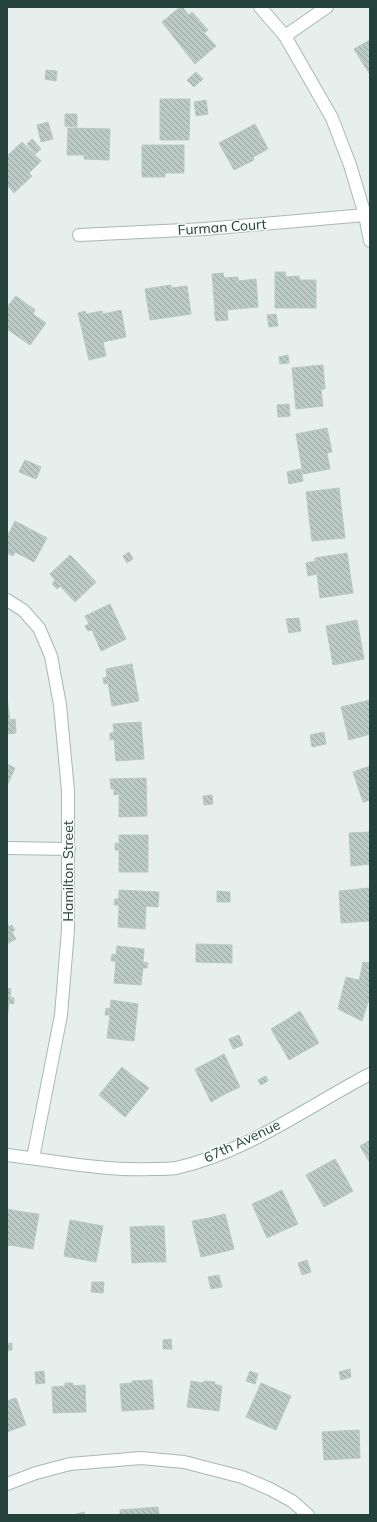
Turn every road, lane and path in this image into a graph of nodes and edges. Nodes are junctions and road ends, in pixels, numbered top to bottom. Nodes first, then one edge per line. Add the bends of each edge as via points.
1 (260, 7) edge
2 (327, 7) edge
3 (285, 36) junction
4 (365, 215) junction
5 (79, 235) dead end
6 (370, 242) edge
7 (7, 600) edge
8 (7, 848) edge
9 (69, 849) junction
10 (370, 1074) edge
11 (7, 1155) edge
12 (33, 1158) junction
13 (7, 1484) edge
14 (308, 1515) edge

1 - 3 street
2 - 3 street
3 - 4 street via 332,118
4 - 5 street, Furman Court
4 - 6 street
7 - 9 street, Hamilton Street via 22,610 39,628 51,656 66,754
8 - 9 street
9 - 12 street, Hamilton Street via 68,930 61,1015
10 - 12 street, 67th Avenue via 253,1139 216,1156 175,1168 134,1170
11 - 12 street, 67th Avenue
13 - 14 street via 70,1464 142,1458 184,1462 242,1477 292,1501

